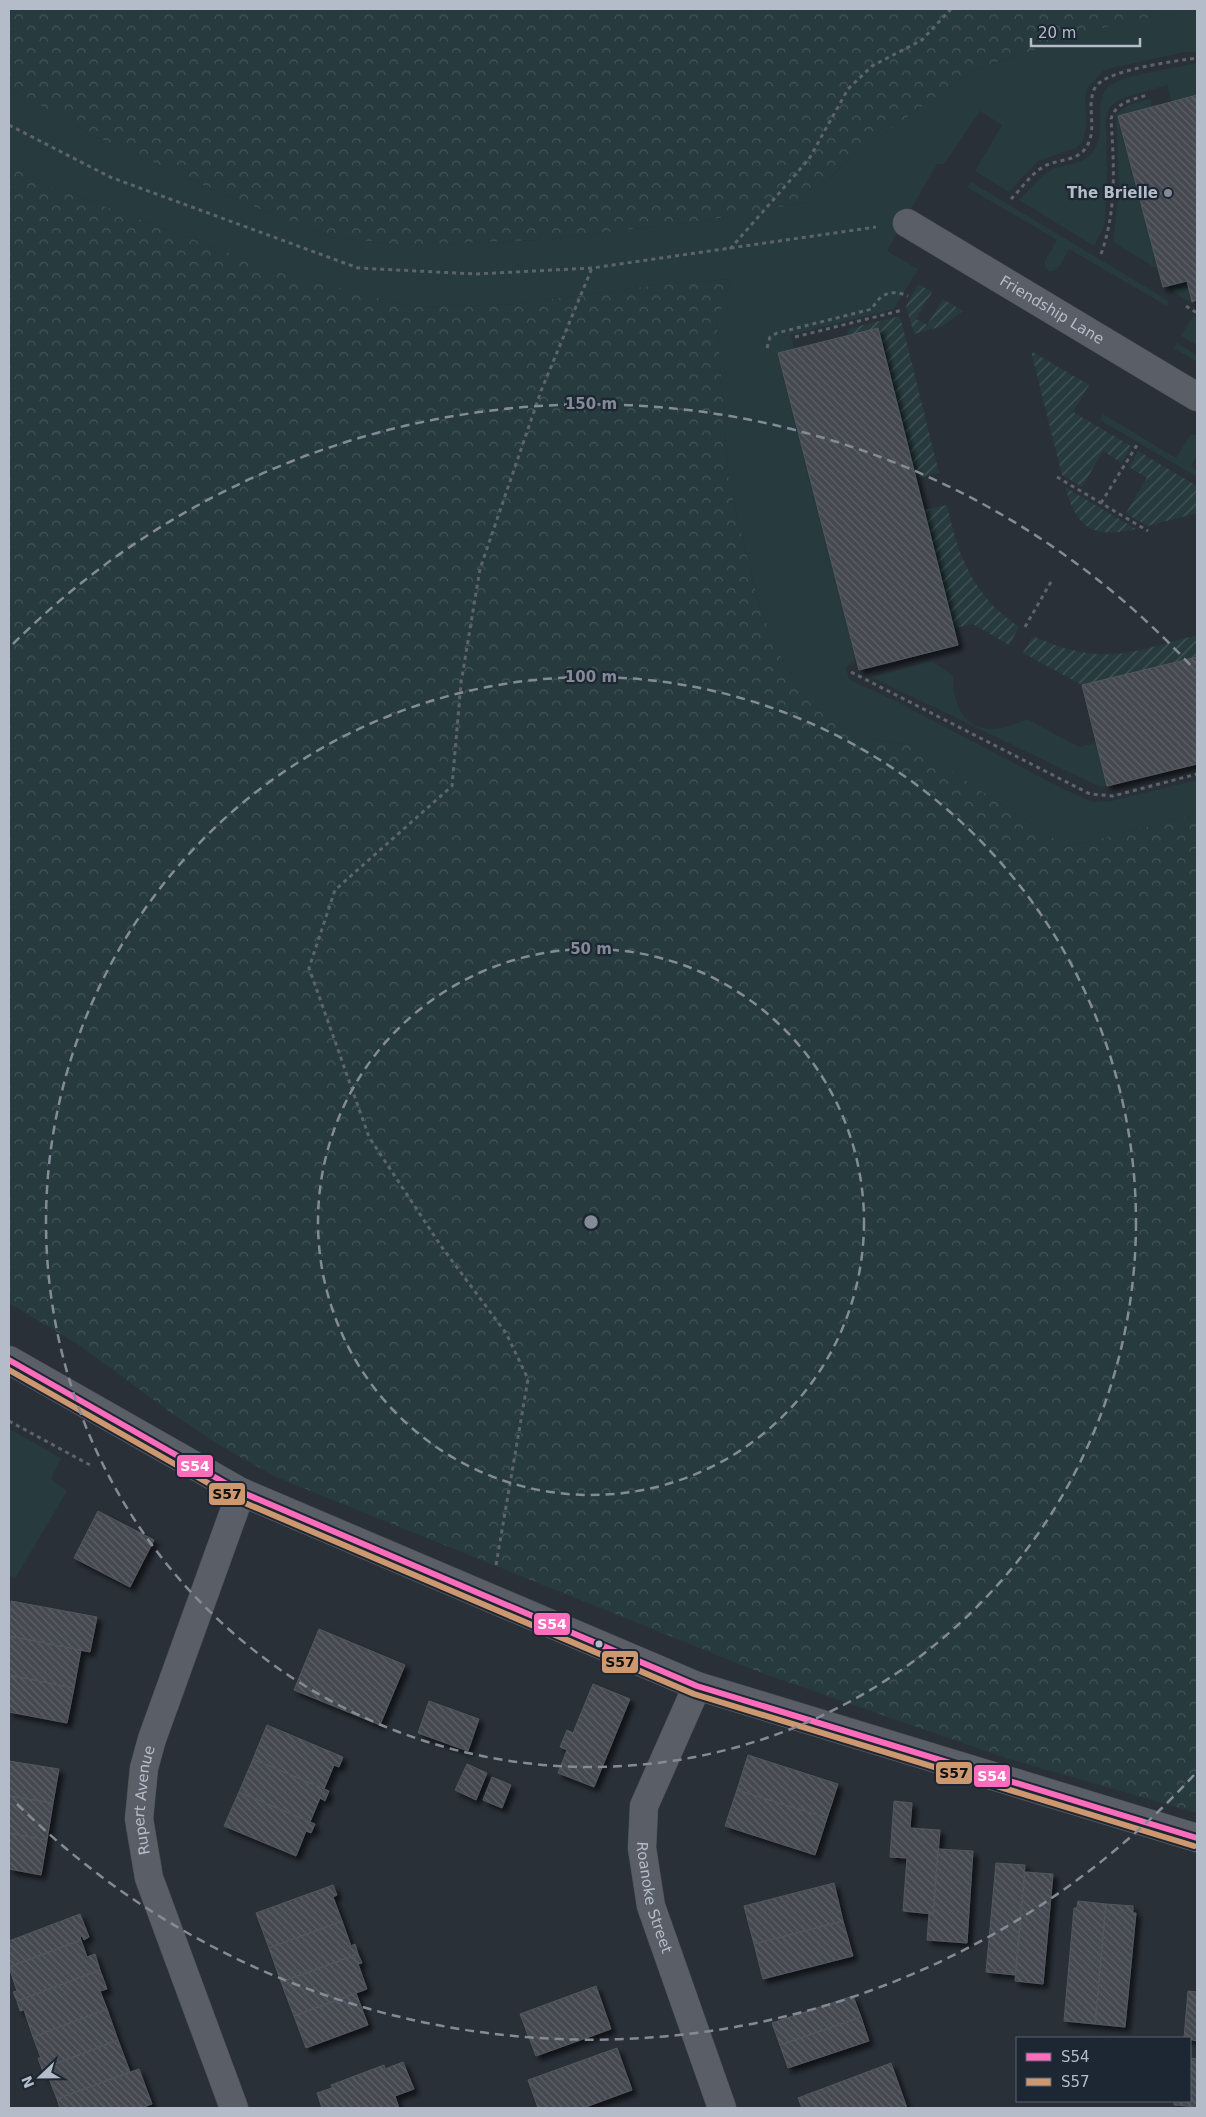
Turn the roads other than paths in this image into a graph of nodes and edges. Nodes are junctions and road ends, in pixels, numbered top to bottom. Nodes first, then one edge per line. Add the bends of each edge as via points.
1 (907, 223) road end
2 (1197, 397) edge
3 (9, 1360) edge
4 (241, 1492) junction
5 (697, 1686) junction
6 (1197, 1838) edge
7 (234, 2108) edge
8 (722, 2108) edge

1 - 2 street, Friendship Lane
3 - 4 street
4 - 5 street
4 - 7 street, Rupert Avenue via 152,1739 144,1768 139,1818 149,1878
5 - 6 street
5 - 8 street, Roanoke Street via 644,1806 642,1848 650,1906

